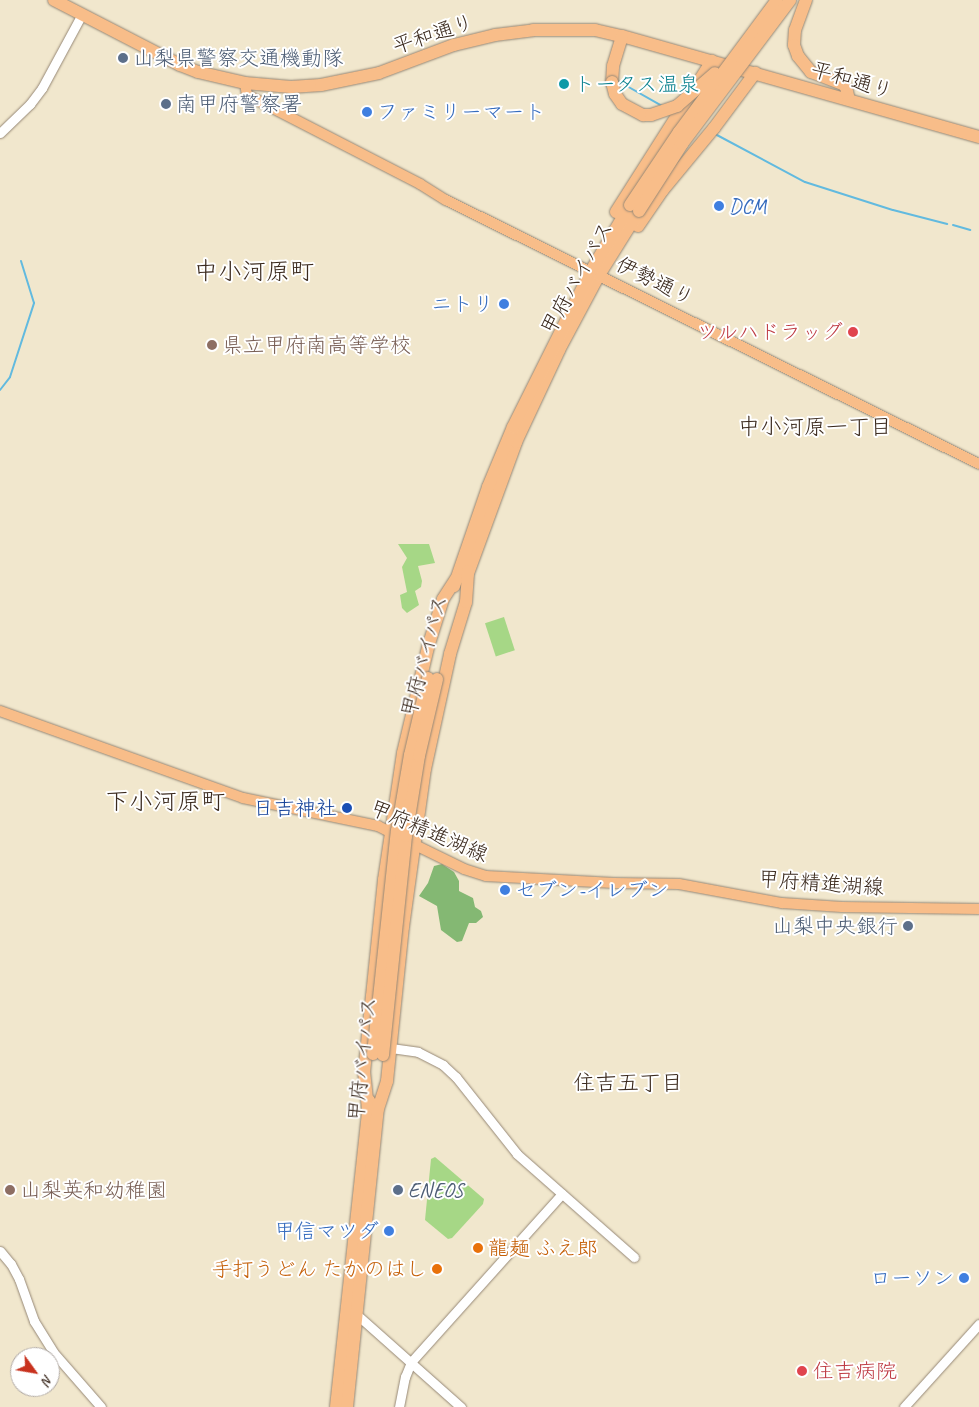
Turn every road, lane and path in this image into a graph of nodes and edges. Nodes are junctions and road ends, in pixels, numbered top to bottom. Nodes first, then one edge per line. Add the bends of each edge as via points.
1 (54, 0) edge
2 (777, 0) edge
3 (790, 0) edge
4 (806, 0) edge
5 (82, 14) junction
6 (622, 36) junction
7 (712, 61) junction
8 (755, 73) junction
9 (245, 83) junction
10 (849, 100) junction
11 (0, 133) edge
12 (979, 137) edge
13 (634, 208) junction
14 (626, 230) junction
15 (595, 270) junction
16 (979, 464) edge
17 (468, 571) junction
18 (456, 579) junction
19 (432, 678) junction
20 (0, 711) edge
21 (390, 832) junction
22 (414, 844) junction
23 (979, 909) edge
24 (382, 1052) junction
25 (372, 1111) junction
26 (562, 1194) junction
27 (0, 1250) edge
28 (634, 1258) dead end
29 (352, 1310) junction
30 (979, 1324) edge
31 (411, 1362) junction
32 (102, 1407) edge
33 (336, 1407) edge
34 (347, 1407) edge
35 (398, 1407) edge
36 (461, 1407) edge
37 (904, 1407) edge

1 - 5 highway, 平和通り
2 - 6 highway, bridge via 769,3 706,82 669,110 651,115 634,111 622,104 615,94 613,66
2 - 13 highway, 甲府バイパス, bridge via 679,132
3 - 13 highway, 甲府バイパス, bridge
4 - 10 highway via 795,30 794,45 803,64 822,78 843,84
5 - 9 highway, 平和通り via 180,65
5 - 11 street via 42,88
6 - 7 highway, 平和通り
6 - 9 highway, 平和通り via 595,30 533,30 476,39 379,73 341,82 290,87
7 - 8 highway, 平和通り
7 - 15 highway via 593,252
8 - 10 highway, 平和通り
8 - 14 highway via 662,191 638,227
9 - 15 main road, 伊勢通り via 247,95 481,217
10 - 12 highway, 平和通り
13 - 14 highway, 甲府バイパス
13 - 15 highway, 甲府バイパス
14 - 15 highway, 甲府バイパス
15 - 16 main road, 伊勢通り
15 - 17 highway, 甲府バイパス via 516,442
15 - 18 highway, 甲府バイパス via 512,427
17 - 19 highway, 甲府バイパス
17 - 22 highway via 466,602 450,654 425,769
18 - 19 highway, 甲府バイパス
18 - 21 highway via 443,599 428,647 403,753
19 - 24 highway, 甲府バイパス, bridge via 410,755 397,831
20 - 21 main road, 甲府精進湖線 via 243,798 366,823
21 - 22 main road, 甲府精進湖線
21 - 25 highway via 364,1073
22 - 23 main road, 甲府精進湖線 via 486,876 614,884 679,884 782,903
22 - 24 highway
24 - 25 highway, 甲府バイパス
24 - 25 highway via 387,1082
24 - 26 street via 418,1052 443,1065 517,1154
25 - 29 highway, 甲府バイパス
26 - 28 street
26 - 31 street
27 - 32 street via 19,1279 34,1322 53,1352
29 - 31 street
29 - 33 highway, 甲府バイパス
29 - 34 highway, 甲府バイパス
30 - 37 street
31 - 35 street
31 - 36 street

